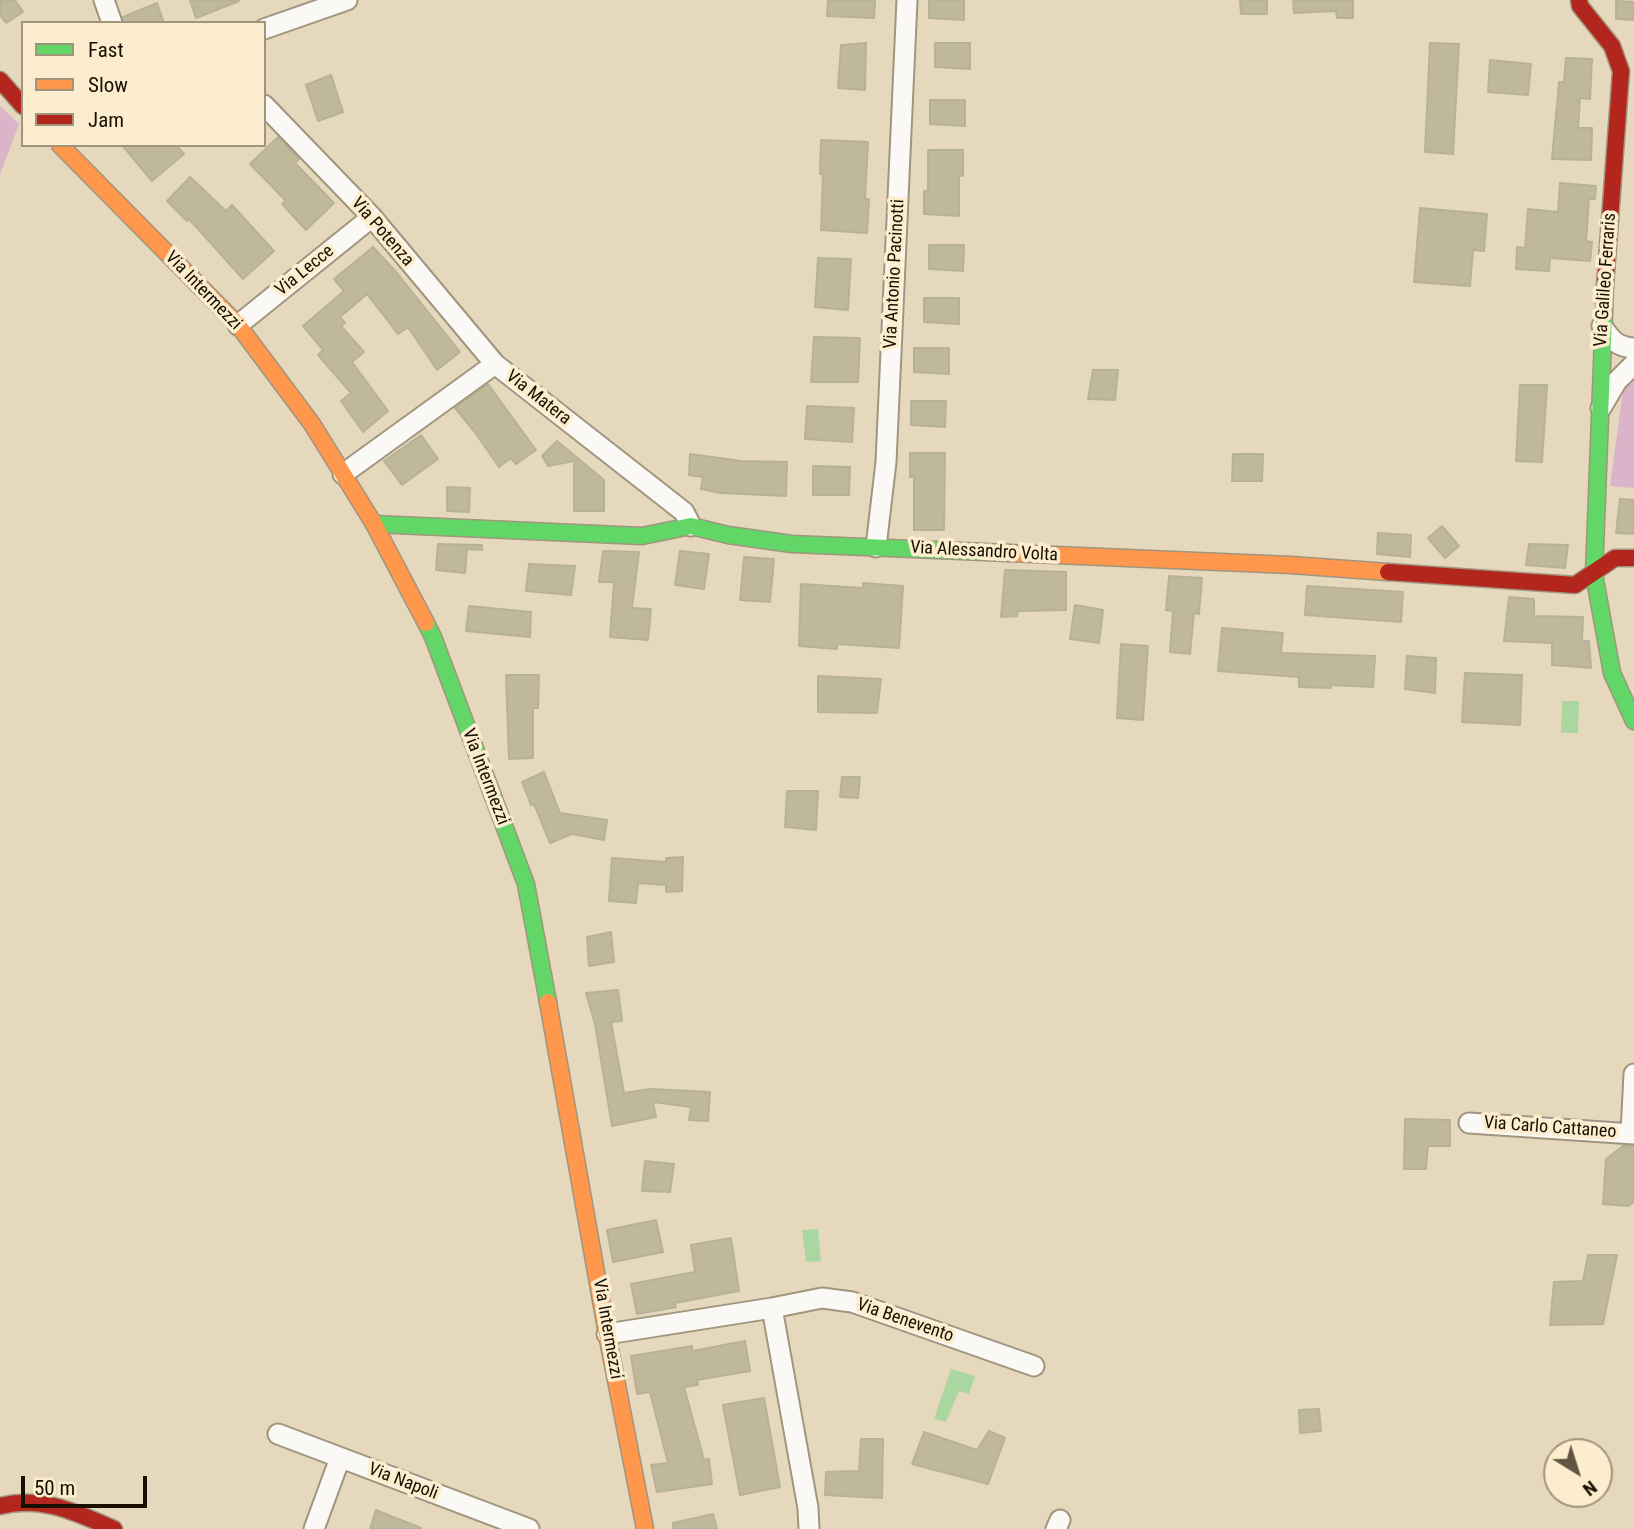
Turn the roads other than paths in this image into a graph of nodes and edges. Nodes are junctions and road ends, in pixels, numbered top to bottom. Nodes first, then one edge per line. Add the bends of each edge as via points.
1 (104, 0) edge
2 (347, 0) edge
3 (907, 0) edge
4 (1579, 0) edge
5 (111, 21) edge
6 (266, 28) edge
7 (0, 80) edge
8 (21, 104) edge
9 (266, 107) edge
10 (62, 147) edge
11 (372, 217) junction
12 (238, 325) junction
13 (1602, 326) junction
14 (1628, 347) edge
15 (1601, 358) junction
16 (495, 364) junction
17 (1631, 367) edge
18 (1599, 412) junction
19 (343, 474) junction
20 (374, 524) junction
21 (691, 526) junction
22 (876, 547) junction
23 (1634, 558) edge
24 (1594, 574) junction
25 (1634, 720) edge
26 (1634, 1074) edge
27 (1469, 1123) dead end
28 (1633, 1134) edge
29 (772, 1308) junction
30 (607, 1334) junction
31 (1034, 1366) dead end
32 (278, 1434) dead end
33 (340, 1458) junction
34 (0, 1506) edge
35 (114, 1529) edge
36 (314, 1529) edge
37 (529, 1529) edge
38 (645, 1529) edge
39 (809, 1529) edge

1 - 5 street
2 - 6 street
3 - 22 street, Via Antonio Pacinotti via 886,462
4 - 13 street, Via Galileo Ferraris via 1612,46 1621,71
7 - 8 street
9 - 11 street, Via Potenza
10 - 12 street, Via Intermezzi
11 - 12 street, Via Lecce
11 - 16 street, Via Potenza
12 - 19 street, Via Intermezzi
13 - 14 street via 1610,339
13 - 15 street, Via Galileo Ferraris
14 - 15 street
15 - 17 street
15 - 18 street, Via Galileo Ferraris
16 - 19 street, Via Matera
16 - 21 street, Via Matera via 684,512
17 - 18 street
18 - 24 street, Via Galileo Ferraris
19 - 20 street, Via Intermezzi
20 - 21 street, Via Alessandro Volta via 642,536
20 - 30 street, Via Intermezzi via 433,637 526,884
21 - 22 street, Via Alessandro Volta via 792,544
22 - 24 street, Via Alessandro Volta via 1291,565 1575,585
23 - 24 street, Via Alessandro Volta via 1615,558
24 - 25 street via 1612,673
26 - 28 street, Via Carlo Cattaneo
27 - 28 street, Via Carlo Cattaneo
29 - 30 street, Via Benevento
29 - 31 street, Via Benevento via 822,1298 852,1302
29 - 39 street
30 - 38 street, Via Intermezzi
32 - 33 street, Via Napoli
33 - 36 street
33 - 37 street, Via Napoli
34 - 35 street via 20,1500 41,1503

